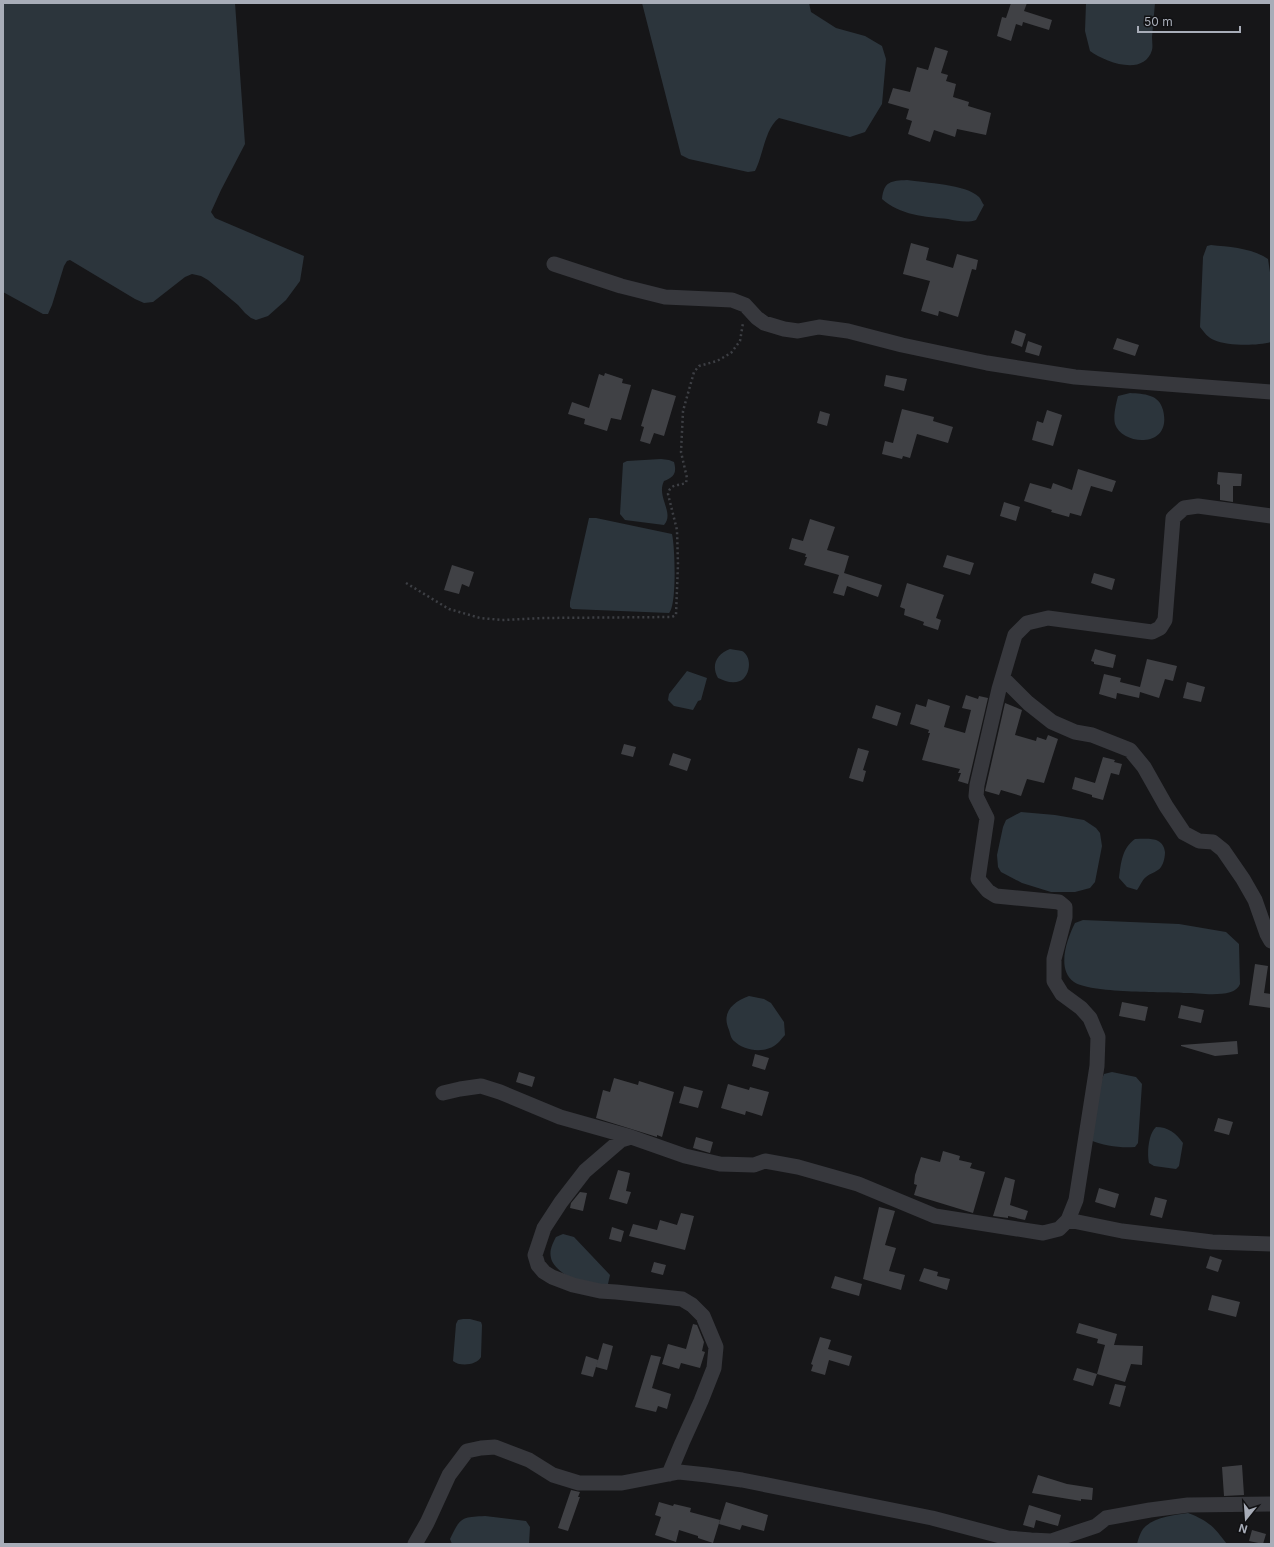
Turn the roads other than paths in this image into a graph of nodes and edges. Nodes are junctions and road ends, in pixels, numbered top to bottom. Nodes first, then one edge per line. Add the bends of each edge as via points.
1 (554, 264) dead end
2 (1271, 392) edge
3 (1271, 516) edge
4 (1003, 678) junction
5 (1271, 941) edge
6 (443, 1093) dead end
7 (631, 1137) junction
8 (1068, 1220) junction
9 (1271, 1244) edge
10 (669, 1474) junction
11 (1271, 1504) edge
12 (415, 1544) edge

1 - 2 street via 665,297 732,300 746,305 753,315 764,323 784,329 798,331 819,327 848,331 987,363 1075,377
3 - 4 street via 1198,506 1184,508 1173,518 1165,620 1160,628 1152,632 1048,618 1027,624 1015,635
4 - 5 street via 1052,722 1130,750 1144,767 1184,833 1199,841 1213,842 1223,850 1255,900
4 - 8 street via 977,785 976,796 987,818 978,879 996,896 1059,902 1065,907 1054,959 1054,981 1062,994 1090,1018 1098,1037 1097,1066 1076,1200
6 - 7 street via 481,1086 560,1118
7 - 8 street via 685,1156 720,1164 754,1165 765,1161 798,1166 858,1184 935,1216 1043,1233 1059,1229
7 - 10 street via 621,1140 585,1171 544,1228 535,1255 538,1265 544,1272 573,1285 600,1291 682,1299 703,1316 716,1347 714,1368
8 - 9 street via 1122,1231 1212,1242
10 - 11 street via 679,1472 742,1480 932,1518 1008,1538 1051,1541 1096,1526 1106,1518 1150,1510 1188,1505
10 - 12 street via 622,1484 580,1483 553,1475 529,1460 495,1447 467,1451 449,1475

